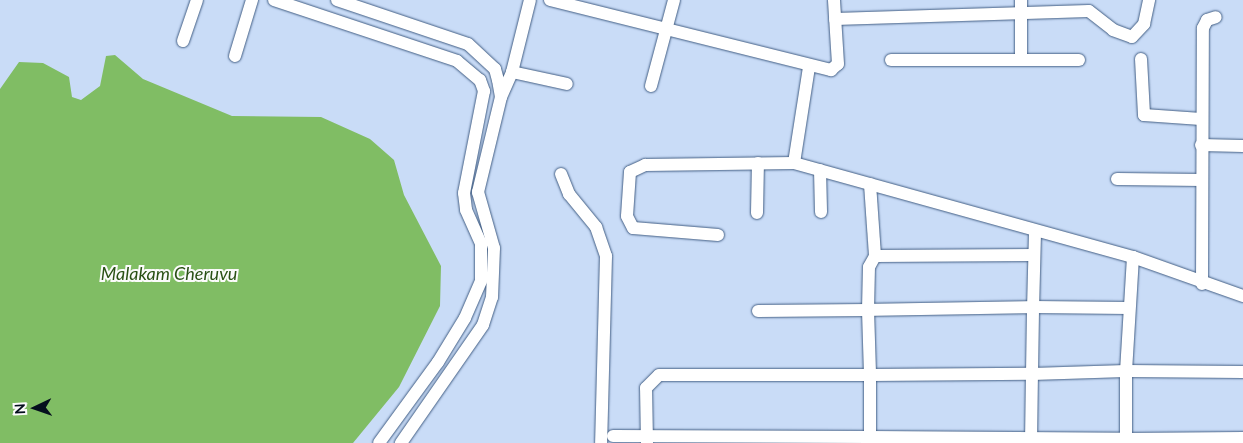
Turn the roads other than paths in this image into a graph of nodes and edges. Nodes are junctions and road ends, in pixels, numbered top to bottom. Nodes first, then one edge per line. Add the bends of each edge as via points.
1 (197, 0) edge
2 (252, 0) edge
3 (274, 0) edge
4 (337, 0) edge
5 (530, 0) edge
6 (550, 0) edge
7 (674, 0) edge
8 (834, 0) edge
9 (1021, 0) edge
10 (1149, 0) edge
11 (370, 6) edge
12 (1089, 6) edge
13 (1021, 15) junction
14 (1216, 17) dead end
15 (835, 19) junction
16 (666, 31) junction
17 (183, 41) dead end
18 (235, 56) dead end
19 (1021, 59) junction
20 (1141, 59) dead end
21 (891, 60) dead end
22 (1079, 60) dead end
23 (809, 67) junction
24 (512, 72) junction
25 (567, 84) dead end
26 (651, 86) dead end
27 (501, 97) junction
28 (1201, 119) junction
29 (1201, 146) junction
30 (1243, 146) edge
31 (758, 162) junction
32 (794, 162) junction
33 (820, 170) junction
34 (561, 174) dead end
35 (1117, 179) dead end
36 (1202, 180) junction
37 (870, 184) junction
38 (478, 192) junction
39 (464, 193) junction
40 (821, 212) dead end
41 (757, 213) dead end
42 (1035, 232) junction
43 (718, 235) dead end
44 (1034, 255) junction
45 (874, 256) junction
46 (1133, 258) junction
47 (489, 262) junction
48 (1202, 278) junction
49 (1243, 296) edge
50 (1033, 307) junction
51 (1129, 308) junction
52 (868, 310) junction
53 (758, 311) dead end
54 (1126, 371) junction
55 (1243, 372) edge
56 (1032, 374) junction
57 (870, 375) junction
58 (613, 436) dead end
59 (1243, 438) edge
60 (647, 439) edge
61 (870, 440) edge
62 (1031, 441) edge
63 (1126, 441) edge
64 (379, 443) edge
65 (401, 443) edge
66 (601, 443) edge

1 - 17 street
2 - 18 street
3 - 39 street via 456,60 472,72 484,91
4 - 11 street
5 - 24 street
6 - 16 street
7 - 16 street
8 - 15 street
9 - 13 street
10 - 12 street via 1136,36 1113,30
11 - 27 street via 468,44 495,69
12 - 13 street
13 - 15 street
13 - 19 street
14 - 28 street via 1207,20 1203,28
15 - 23 street via 836,68
16 - 23 street
16 - 26 street
19 - 21 street
19 - 22 street
20 - 28 street via 1144,115
23 - 32 street
24 - 25 street
24 - 27 street
27 - 38 street
28 - 29 street
29 - 30 street
29 - 36 street
31 - 32 street
31 - 41 street
31 - 43 street via 646,165 630,172 627,216 633,228
32 - 33 street
33 - 37 street
33 - 40 street
34 - 66 street via 569,194 596,227 606,256
35 - 36 street
36 - 48 street
37 - 42 street
37 - 45 street
38 - 39 street
38 - 47 street
39 - 47 street
42 - 44 street
42 - 46 street
44 - 45 street
44 - 50 street
45 - 52 street via 870,267
46 - 48 street
46 - 51 street
47 - 64 street via 465,318
47 - 65 street via 492,298 483,325
48 - 49 street
50 - 51 street
50 - 52 street
50 - 56 street
51 - 54 street
52 - 53 street
52 - 57 street
54 - 55 street
54 - 56 street
54 - 63 street
56 - 57 street
56 - 62 street
57 - 60 street via 652,377 646,388
57 - 61 street
58 - 60 street
59 - 63 street
60 - 61 street
61 - 62 street
62 - 63 street

